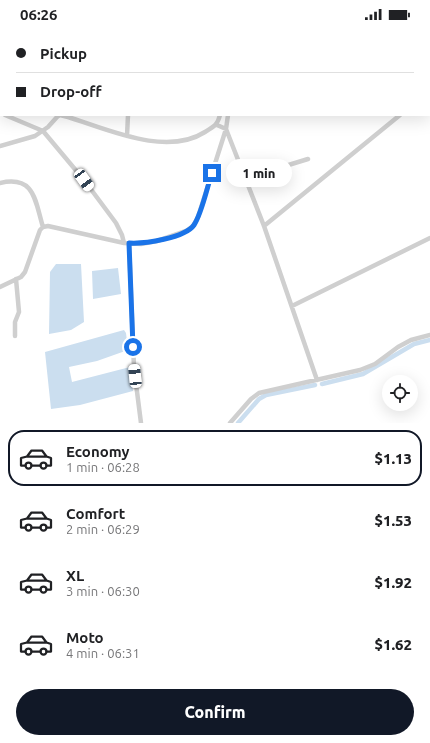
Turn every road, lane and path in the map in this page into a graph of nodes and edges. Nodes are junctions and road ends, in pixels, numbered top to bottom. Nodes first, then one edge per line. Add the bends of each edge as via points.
1 (7, 116) edge
2 (55, 116) edge
3 (68, 116) edge
4 (128, 116) edge
5 (220, 116) edge
6 (228, 116) edge
7 (399, 116) edge
8 (217, 125) junction
9 (226, 129) junction
10 (43, 131) junction
11 (126, 136) junction
12 (0, 146) edge
13 (308, 159) dead end
14 (244, 176) junction
15 (0, 183) edge
16 (264, 226) junction
17 (43, 227) junction
18 (430, 238) edge
19 (124, 242) junction
20 (129, 243) junction
21 (16, 279) junction
22 (0, 287) edge
23 (292, 306) junction
24 (430, 335) edge
25 (14, 336) dead end
26 (317, 380) junction
27 (141, 423) edge
28 (230, 423) edge

1 - 10 street
2 - 10 street
3 - 11 street
4 - 11 street
5 - 8 street
6 - 9 street
7 - 16 street
8 - 9 street
8 - 11 street via 199,136 182,141 161,142
9 - 14 street
9 - 20 street via 193,226 186,232 157,241
10 - 12 street via 35,136
10 - 19 street via 116,223
13 - 14 street via 253,176
14 - 16 street
15 - 17 street via 16,181 29,187
16 - 23 street
17 - 19 street
17 - 21 street via 25,272
18 - 23 street
19 - 20 street
20 - 27 street via 134,368
21 - 22 street
21 - 25 street via 19,312
23 - 26 street
24 - 26 street via 411,340 369,367
26 - 28 street via 259,393

